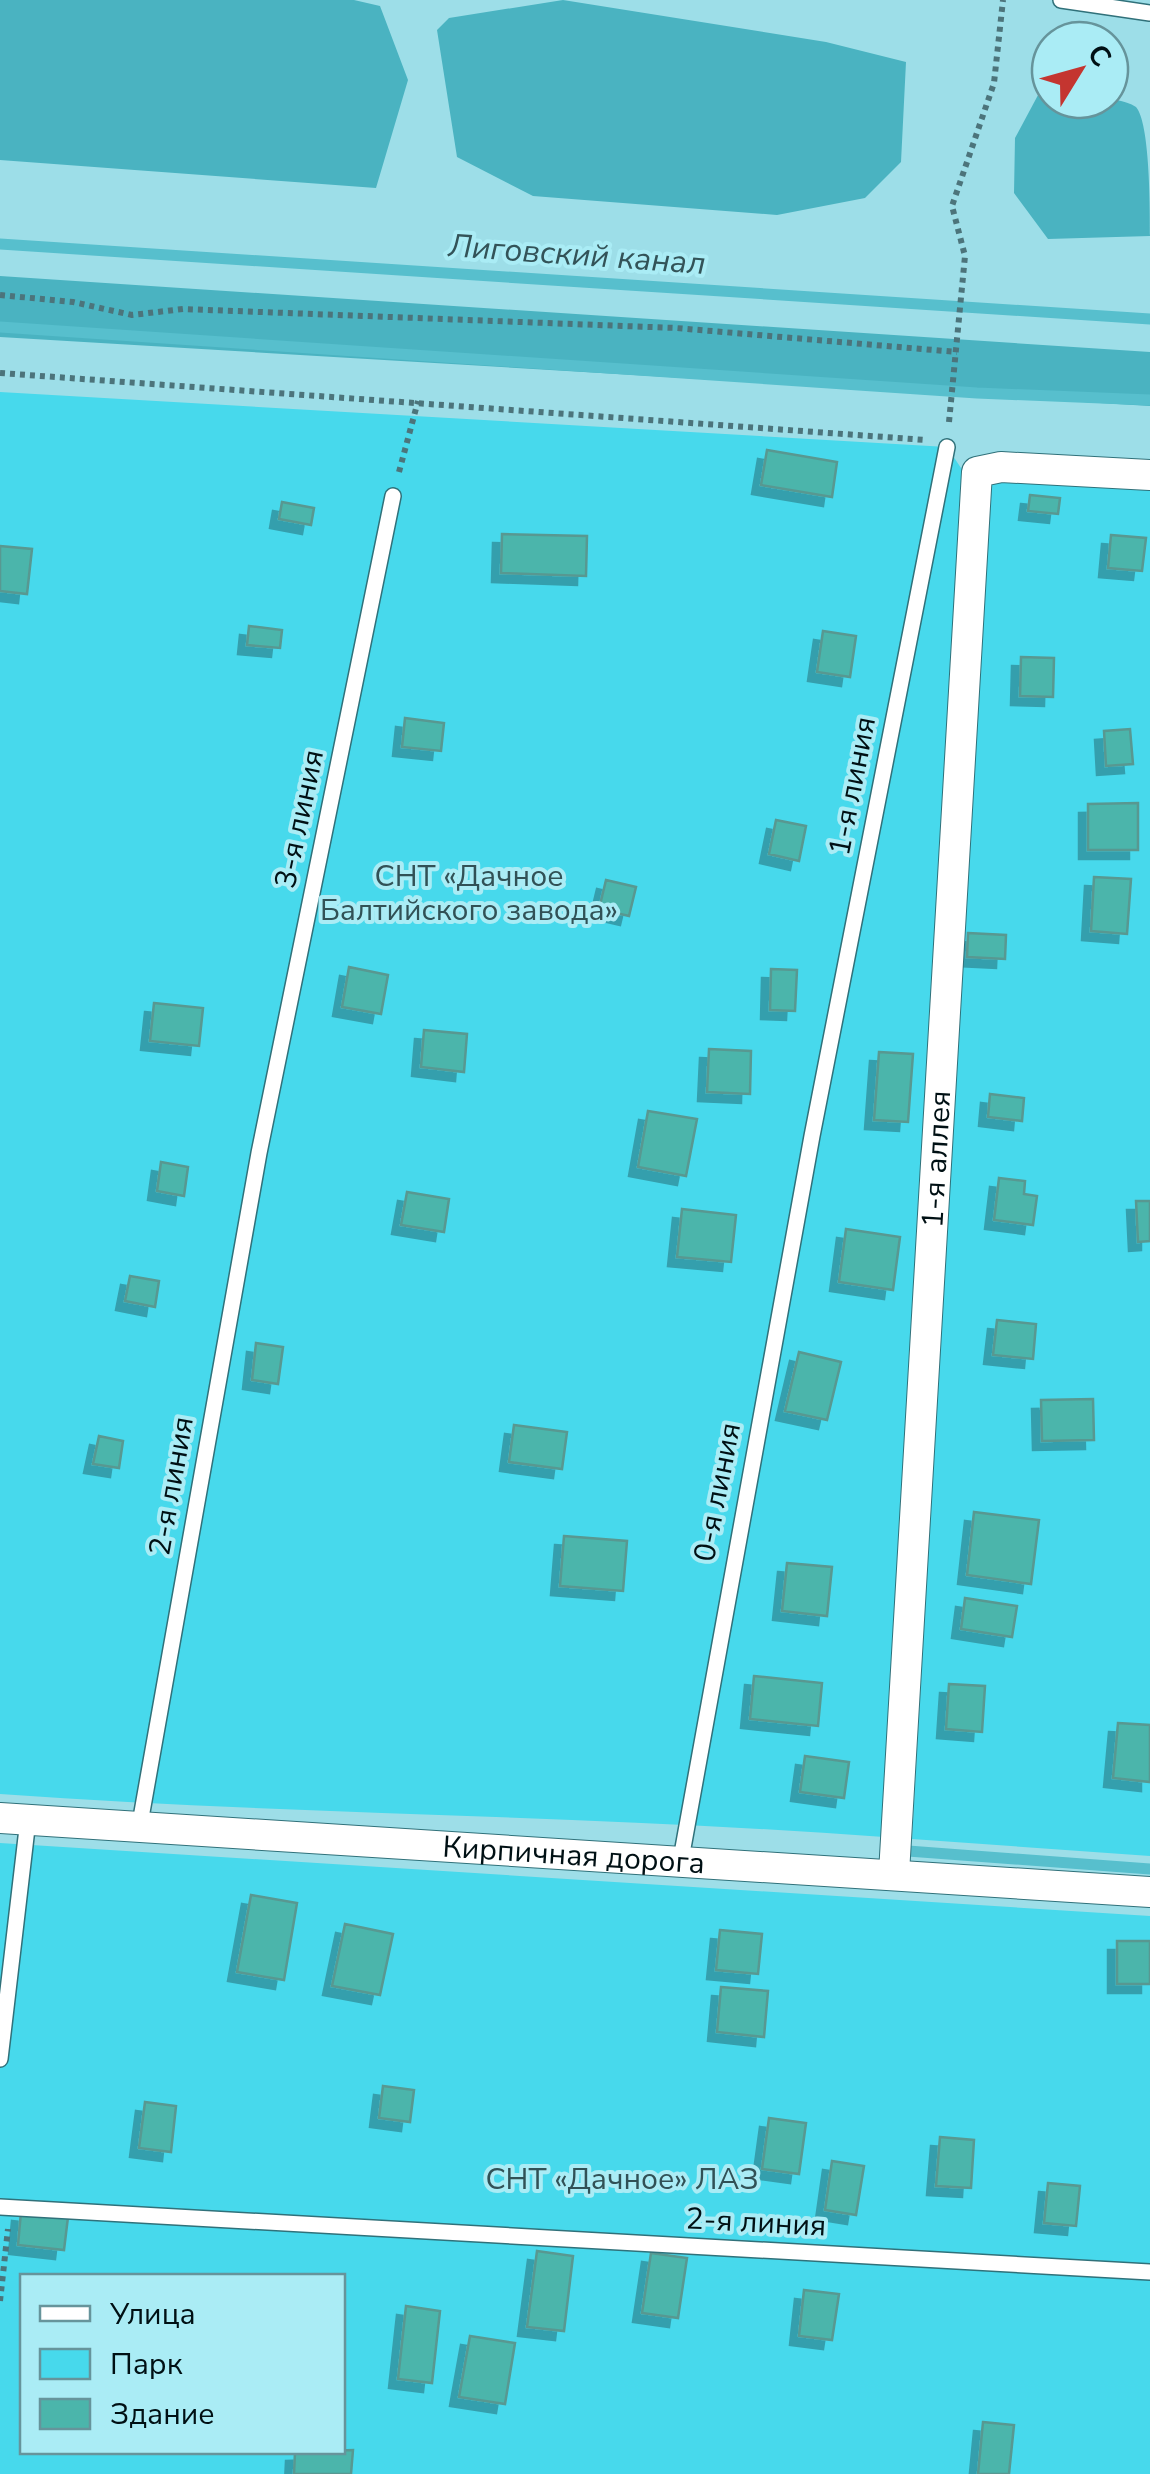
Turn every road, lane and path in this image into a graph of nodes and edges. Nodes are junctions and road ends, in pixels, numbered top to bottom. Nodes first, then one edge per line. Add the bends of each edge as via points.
1 (1004, 0) edge
2 (1060, 0) edge
3 (1150, 13) edge
4 (0, 295) edge
5 (958, 348) junction
6 (0, 373) edge
7 (418, 400) junction
8 (950, 411) dead end
9 (946, 447) dead end
10 (989, 469) junction
11 (1150, 475) edge
12 (393, 496) joint
13 (812, 1136) joint
14 (259, 1153) joint
15 (14, 1819) edge
16 (139, 1829) junction
17 (681, 1859) junction
18 (894, 1873) junction
19 (1150, 1892) edge
20 (0, 2060) edge
21 (6, 2207) edge
22 (1150, 2272) edge
23 (0, 2302) edge

1 - 5 path via 994,82 952,206 965,256
2 - 3 lane
4 - 5 path via 132,315 182,309 676,328
5 - 8 path
6 - 7 path
7 - 10 path via 963,442
7 - 12 path
9 - 13 lane, 1-я линия
10 - 11 street
10 - 18 street, 1-я аллея
12 - 14 lane, 3-я линия
13 - 17 lane, 0-я линия
14 - 16 lane, 2-я линия
15 - 16 street, Кирпичная дорога
15 - 20 lane
16 - 17 street, Кирпичная дорога
17 - 18 street, Кирпичная дорога
18 - 19 street, Кирпичная дорога
21 - 22 lane, 2-я линия
21 - 23 path

